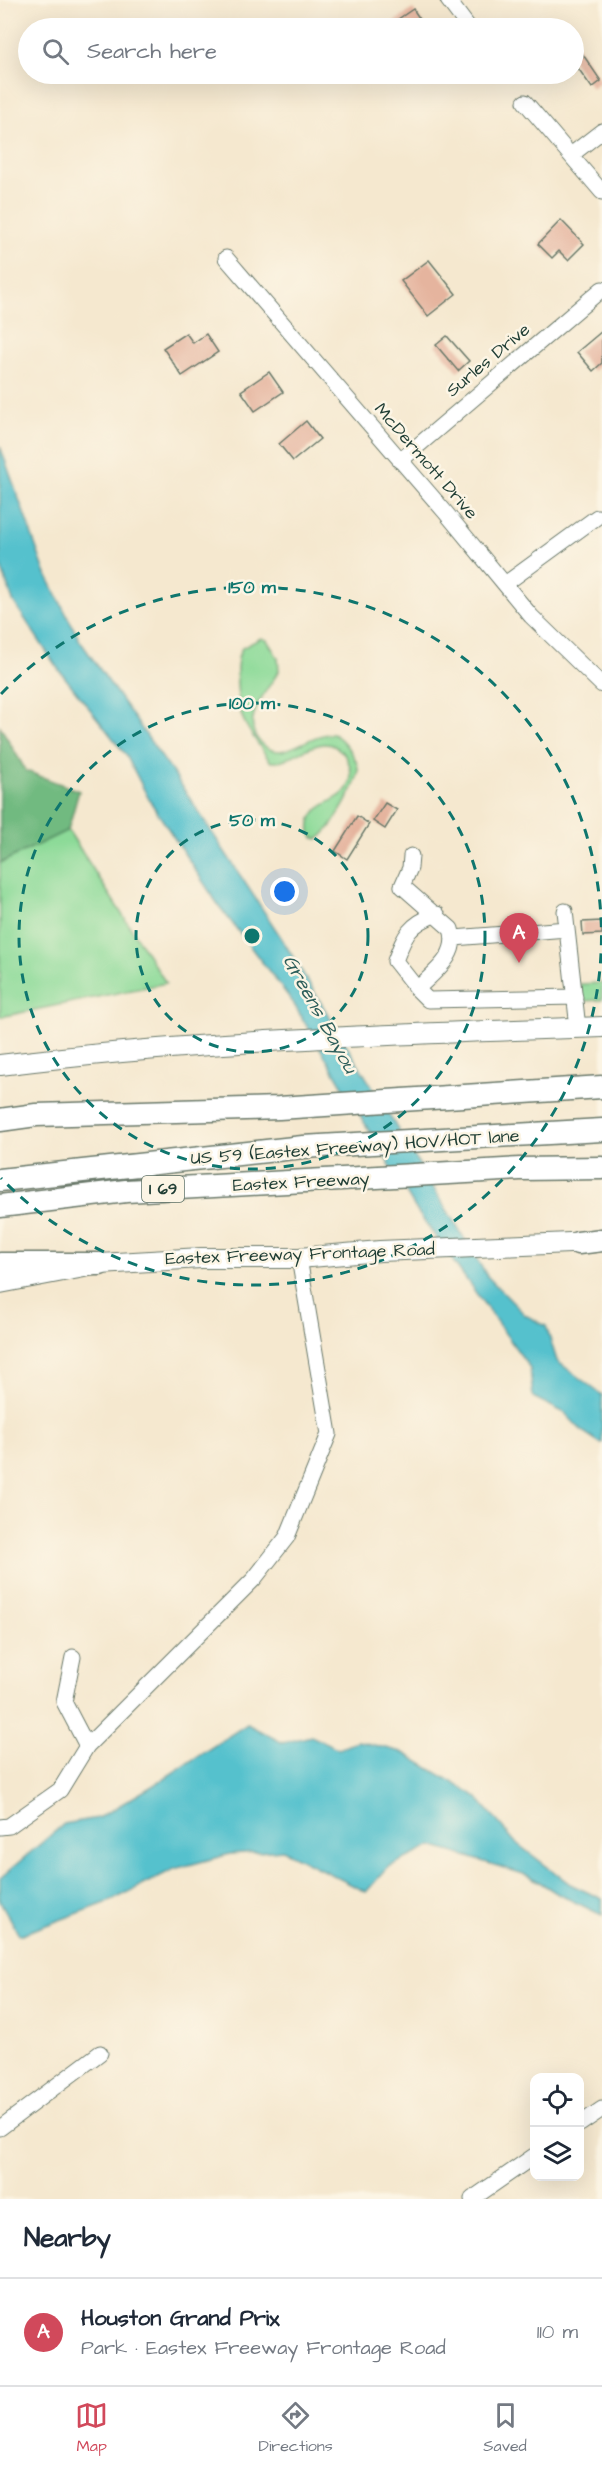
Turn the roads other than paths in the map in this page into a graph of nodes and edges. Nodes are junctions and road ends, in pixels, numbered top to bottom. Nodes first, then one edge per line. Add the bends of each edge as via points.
1 (448, 0) edge
2 (462, 18) edge
3 (525, 102) dead end
4 (602, 131) edge
5 (571, 155) junction
6 (602, 192) edge
7 (226, 258) dead end
8 (602, 289) edge
9 (400, 460) junction
10 (597, 517) dead end
11 (505, 584) junction
12 (602, 685) edge
13 (411, 856) dead end
14 (565, 911) dead end
15 (436, 914) junction
16 (567, 929) junction
17 (454, 938) junction
18 (417, 989) junction
19 (575, 997) junction
20 (602, 1027) edge
21 (578, 1028) junction
22 (0, 1065) edge
23 (602, 1087) edge
24 (0, 1120) edge
25 (602, 1130) edge
26 (602, 1167) edge
27 (0, 1180) edge
28 (0, 1206) edge
29 (602, 1241) edge
30 (578, 1243) joint
31 (299, 1258) junction
32 (0, 1264) edge
33 (100, 1264) junction
34 (0, 1283) edge
35 (74, 1657) dead end
36 (87, 1746) junction
37 (0, 1827) edge
38 (100, 2053) dead end
39 (602, 2109) edge
40 (584, 2121) edge
41 (0, 2128) edge
42 (530, 2159) edge
43 (472, 2199) edge

1 - 2 street
3 - 5 street
4 - 5 street
5 - 6 street
7 - 9 street, McDermott Drive
8 - 9 street, Surles Drive
9 - 11 street, McDermott Drive
10 - 11 street
11 - 12 street, McDermott Drive via 531,616
13 - 15 street via 402,886
14 - 16 street
15 - 17 street
15 - 18 street via 411,927 395,961
16 - 17 street
16 - 19 street
17 - 18 street via 447,958
18 - 19 street via 428,1000
19 - 21 street
20 - 21 main road
21 - 22 main road via 236,1042 91,1053
23 - 24 highway via 279,1108 36,1115
25 - 27 highway, US 59 (Eastex Freeway) HOV/HOT lane / I 69 via 303,1147
26 - 28 highway, Eastex Freeway / I 69 via 126,1191
29 - 30 highway
30 - 31 main road, Eastex Freeway Frontage Road
31 - 33 main road, Eastex Freeway Frontage Road
31 - 36 street via 329,1434 287,1537 254,1579
32 - 33 highway
33 - 34 main road, Eastex Freeway Frontage Road
35 - 36 street via 64,1702
36 - 37 street via 60,1790 9,1826
38 - 41 street
39 - 40 street
42 - 43 street

